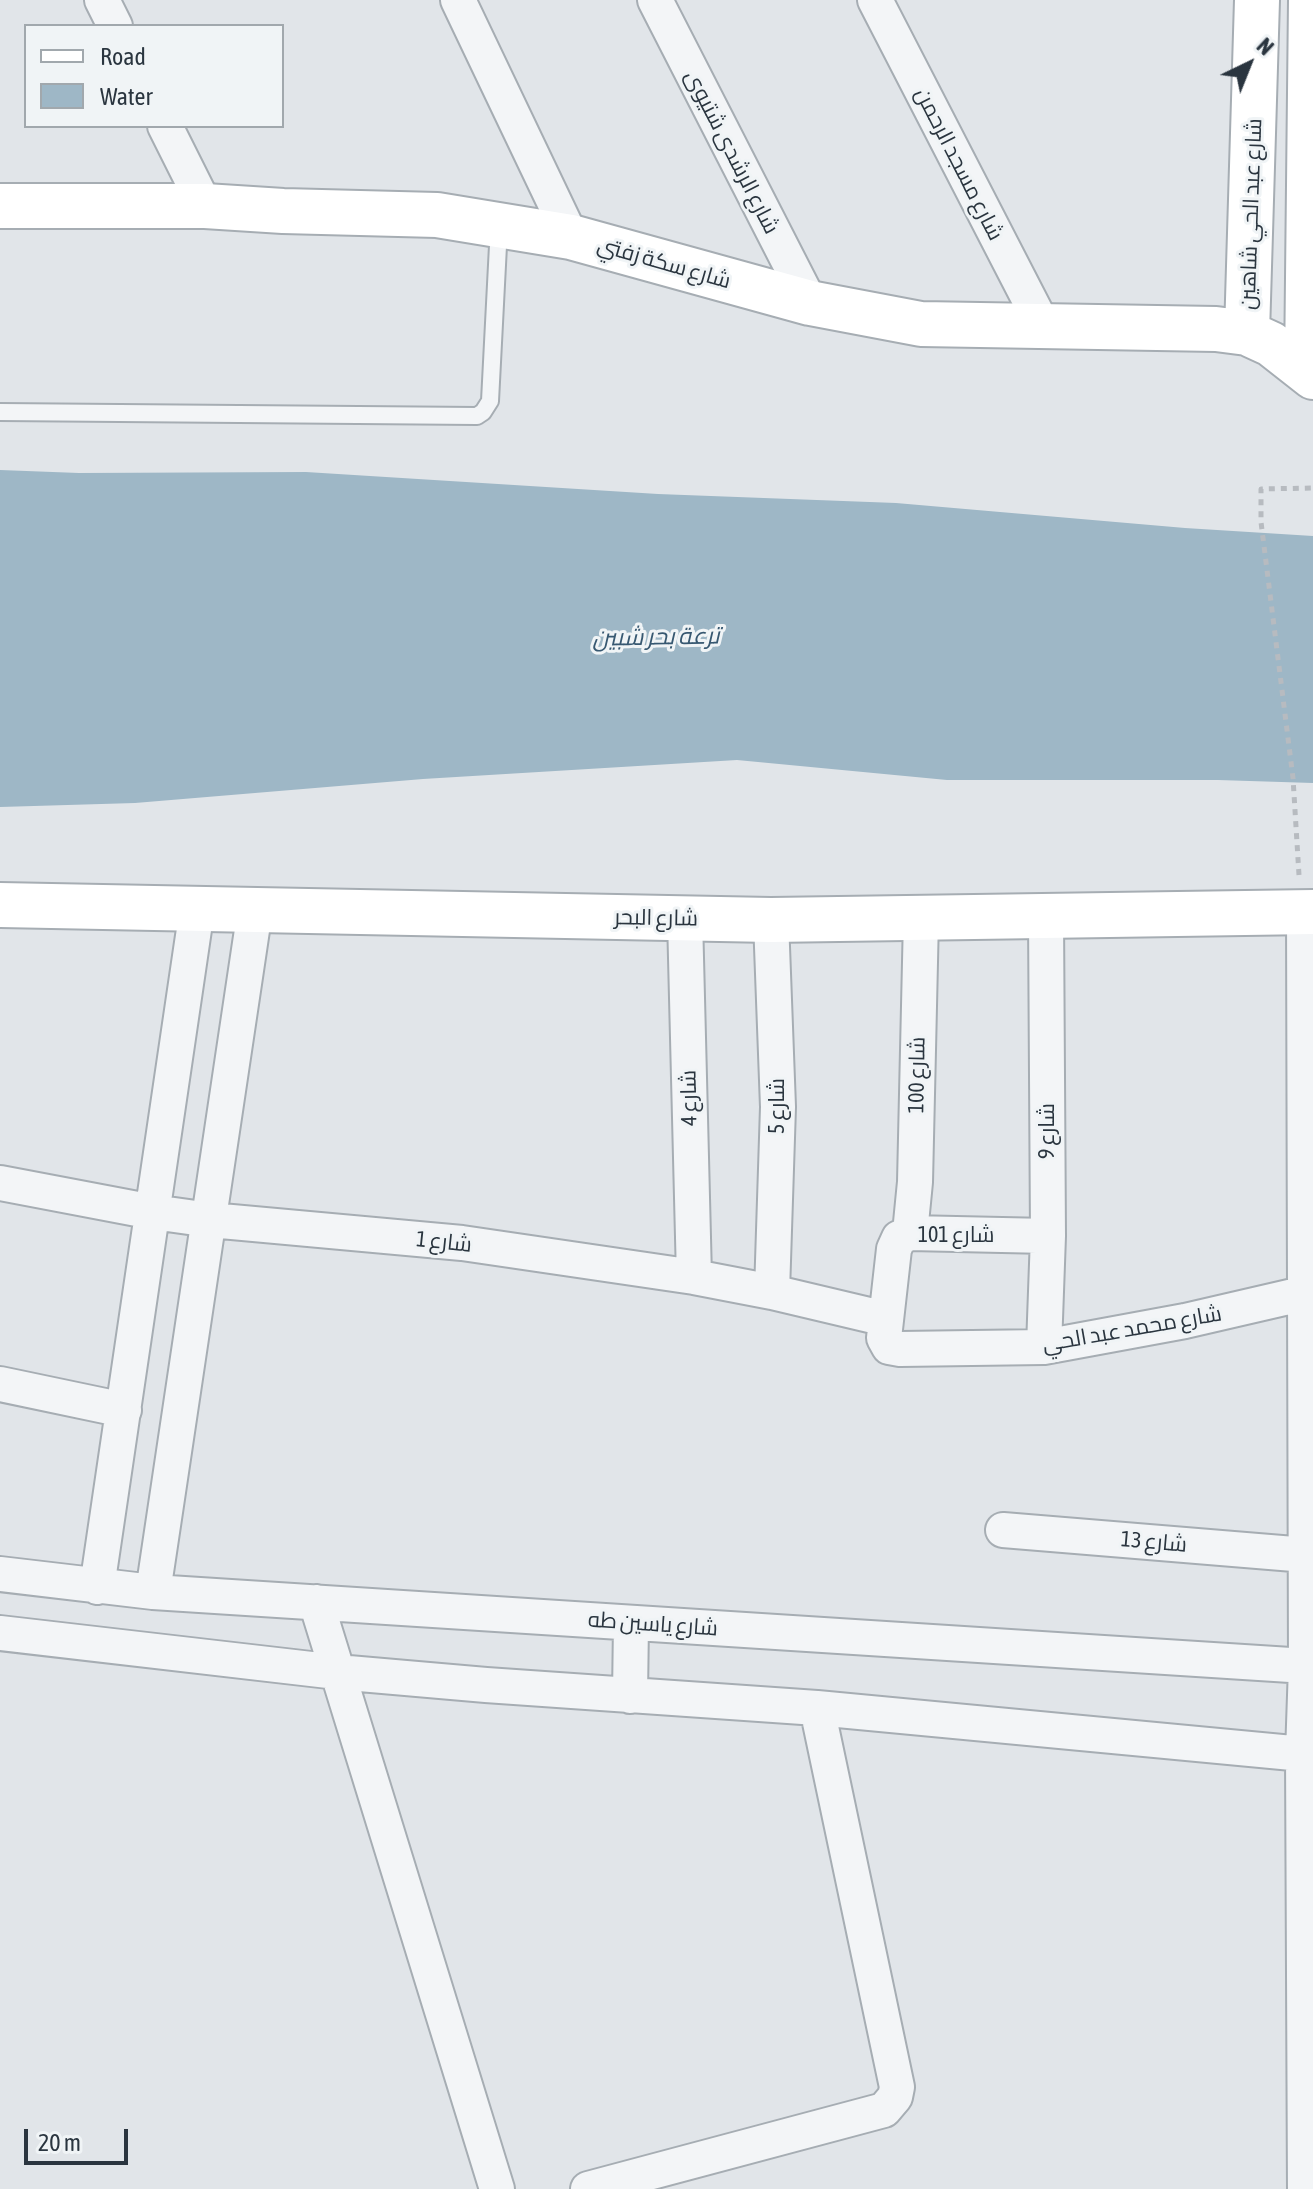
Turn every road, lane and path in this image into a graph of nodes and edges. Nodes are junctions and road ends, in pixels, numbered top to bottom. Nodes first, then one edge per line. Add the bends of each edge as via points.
1 (102, 0) edge
2 (458, 0) edge
3 (655, 0) edge
4 (875, 0) edge
5 (1257, 0) edge
6 (1311, 0) edge
7 (114, 24) edge
8 (166, 128) edge
9 (5, 197) edge
10 (205, 206) junction
11 (499, 225) junction
12 (571, 237) junction
13 (810, 303) junction
14 (1044, 328) junction
15 (1247, 333) junction
16 (1310, 374) edge
17 (0, 412) edge
18 (1313, 488) edge
19 (0, 905) edge
20 (197, 909) junction
21 (255, 910) junction
22 (1306, 912) edge
23 (1046, 916) junction
24 (685, 918) junction
25 (921, 918) junction
26 (771, 920) junction
27 (0, 1183) edge
28 (159, 1213) junction
29 (205, 1219) junction
30 (910, 1233) junction
31 (1048, 1236) junction
32 (694, 1277) junction
33 (772, 1292) junction
34 (1306, 1293) junction
35 (886, 1319) junction
36 (1044, 1347) junction
37 (0, 1384) edge
38 (124, 1410) junction
39 (1003, 1530) dead end
40 (1306, 1555) junction
41 (0, 1574) edge
42 (97, 1587) junction
43 (153, 1592) junction
44 (316, 1602) junction
45 (631, 1623) junction
46 (0, 1633) edge
47 (337, 1672) junction
48 (1306, 1676) junction
49 (630, 1696) junction
50 (817, 1708) junction
51 (1303, 1742) junction
52 (497, 2189) edge
53 (588, 2189) edge
54 (1305, 2189) edge

1 - 7 street
2 - 12 street
3 - 13 street, شارع الرشدى شتيوى
4 - 14 street, شارع مسجد الرحمن
5 - 15 main road, شارع عبد الحي شاهين
6 - 16 main road
8 - 10 street
9 - 10 main road, شارع سكة زفتي
10 - 11 main road, شارع سكة زفتي via 437,215
11 - 12 main road, شارع سكة زفتي
11 - 17 lane via 490,401 477,416
12 - 13 main road, شارع سكة زفتي
13 - 14 main road, شارع سكة زفتي via 921,324
14 - 15 main road, شارع سكة زفتي
15 - 16 main road, شارع سكة زفتي
18 - 22 path via 1261,489
19 - 20 main road, شارع البحر
20 - 21 main road, شارع البحر
20 - 28 street
21 - 24 main road, شارع البحر
21 - 29 street
22 - 23 main road, شارع البحر
22 - 34 street
23 - 25 main road, شارع البحر
23 - 31 street, شارع 9
24 - 26 main road, شارع البحر
24 - 32 street, شارع 4
25 - 26 main road, شارع البحر
25 - 30 street, شارع 100
26 - 33 street, شارع 5 via 778,1107
27 - 28 street, شارع 1
28 - 29 street, شارع 1
28 - 38 street
29 - 32 street, شارع 1 via 462,1243
29 - 43 street
30 - 31 street, شارع 101
30 - 35 street, شارع 101 via 899,1238 894,1249
31 - 36 street, شارع 9
32 - 33 street, شارع 1
33 - 35 street, شارع 1
34 - 36 street, شارع محمد عبد الحي
34 - 40 street
35 - 36 street, شارع محمد عبد الحي via 884,1338 889,1347 900,1349
37 - 38 street
38 - 42 street
39 - 40 street, شارع 13
40 - 48 street
41 - 42 street, شارع ياسين طه
42 - 43 street, شارع ياسين طه
43 - 44 street, شارع ياسين طه
44 - 45 street, شارع ياسين طه
44 - 47 street
45 - 48 street, شارع ياسين طه
45 - 49 street
46 - 47 street
47 - 49 street
47 - 52 street
48 - 51 street
49 - 50 street
50 - 51 street
50 - 53 street via 895,2097 884,2110
51 - 54 street

